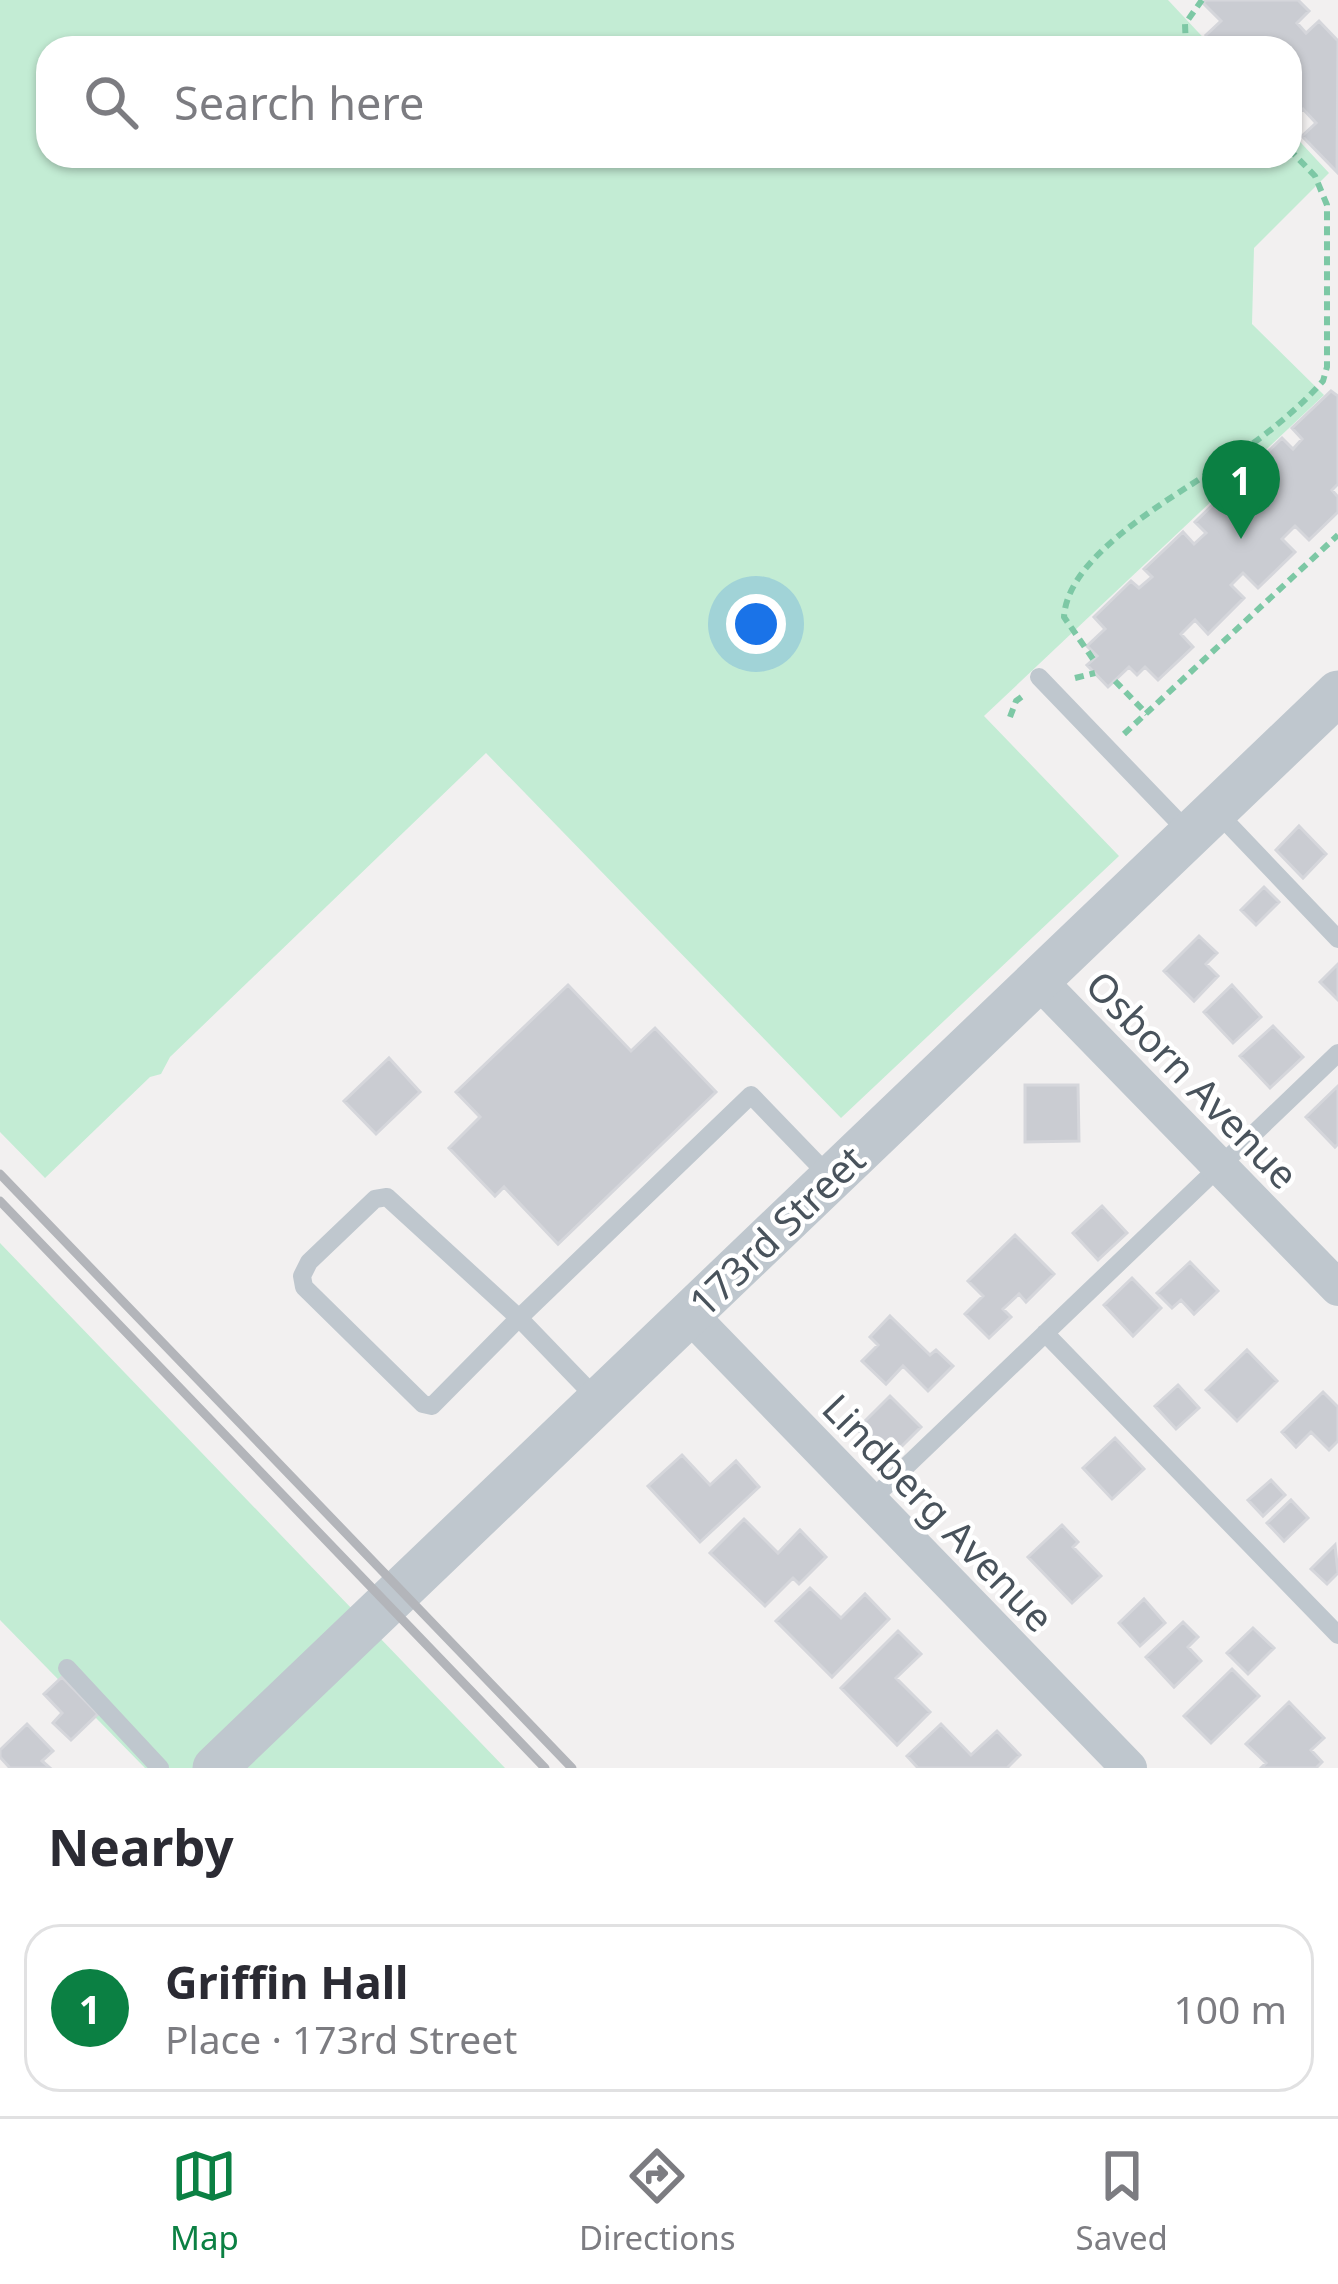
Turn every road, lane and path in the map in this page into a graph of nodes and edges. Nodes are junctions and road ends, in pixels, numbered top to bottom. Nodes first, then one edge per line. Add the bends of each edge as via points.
1 (1202, 0) edge
2 (1186, 36) edge
3 (1302, 162) edge
4 (1338, 535) edge
5 (1093, 659) dead end
6 (1039, 676) dead end
7 (1115, 681) dead end
8 (1338, 693) edge
9 (1147, 713) junction
10 (1108, 749) junction
11 (1202, 822) junction
12 (1338, 939) edge
13 (1037, 980) junction
14 (1338, 1052) edge
15 (1219, 1166) junction
16 (831, 1178) junction
17 (1338, 1288) edge
18 (689, 1314) junction
19 (518, 1318) junction
20 (1045, 1333) junction
21 (599, 1401) junction
22 (870, 1501) junction
23 (1338, 1635) edge
24 (67, 1668) dead end
25 (160, 1768) edge
26 (215, 1768) edge
27 (1129, 1768) edge

1 - 2 path
3 - 5 path via 1327,205 1323,381 1250,446 1124,532 1082,574 1064,617
4 - 9 path
6 - 10 lane
7 - 9 path
8 - 11 street, 173rd Street
9 - 10 path
10 - 11 lane
11 - 12 lane
11 - 13 street, 173rd Street
13 - 15 street, Osborn Avenue
13 - 16 street, 173rd Street
14 - 15 lane
15 - 17 street, Osborn Avenue
15 - 20 lane
16 - 18 street, 173rd Street
16 - 19 lane via 751,1095
18 - 21 street, 173rd Street
18 - 22 street, Lindberg Avenue
19 - 19 lane via 387,1198 375,1199 302,1276 304,1287 424,1405 440,1400
19 - 21 lane
20 - 22 lane
20 - 23 lane
21 - 26 street, 173rd Street
22 - 27 street, Lindberg Avenue
24 - 25 lane

